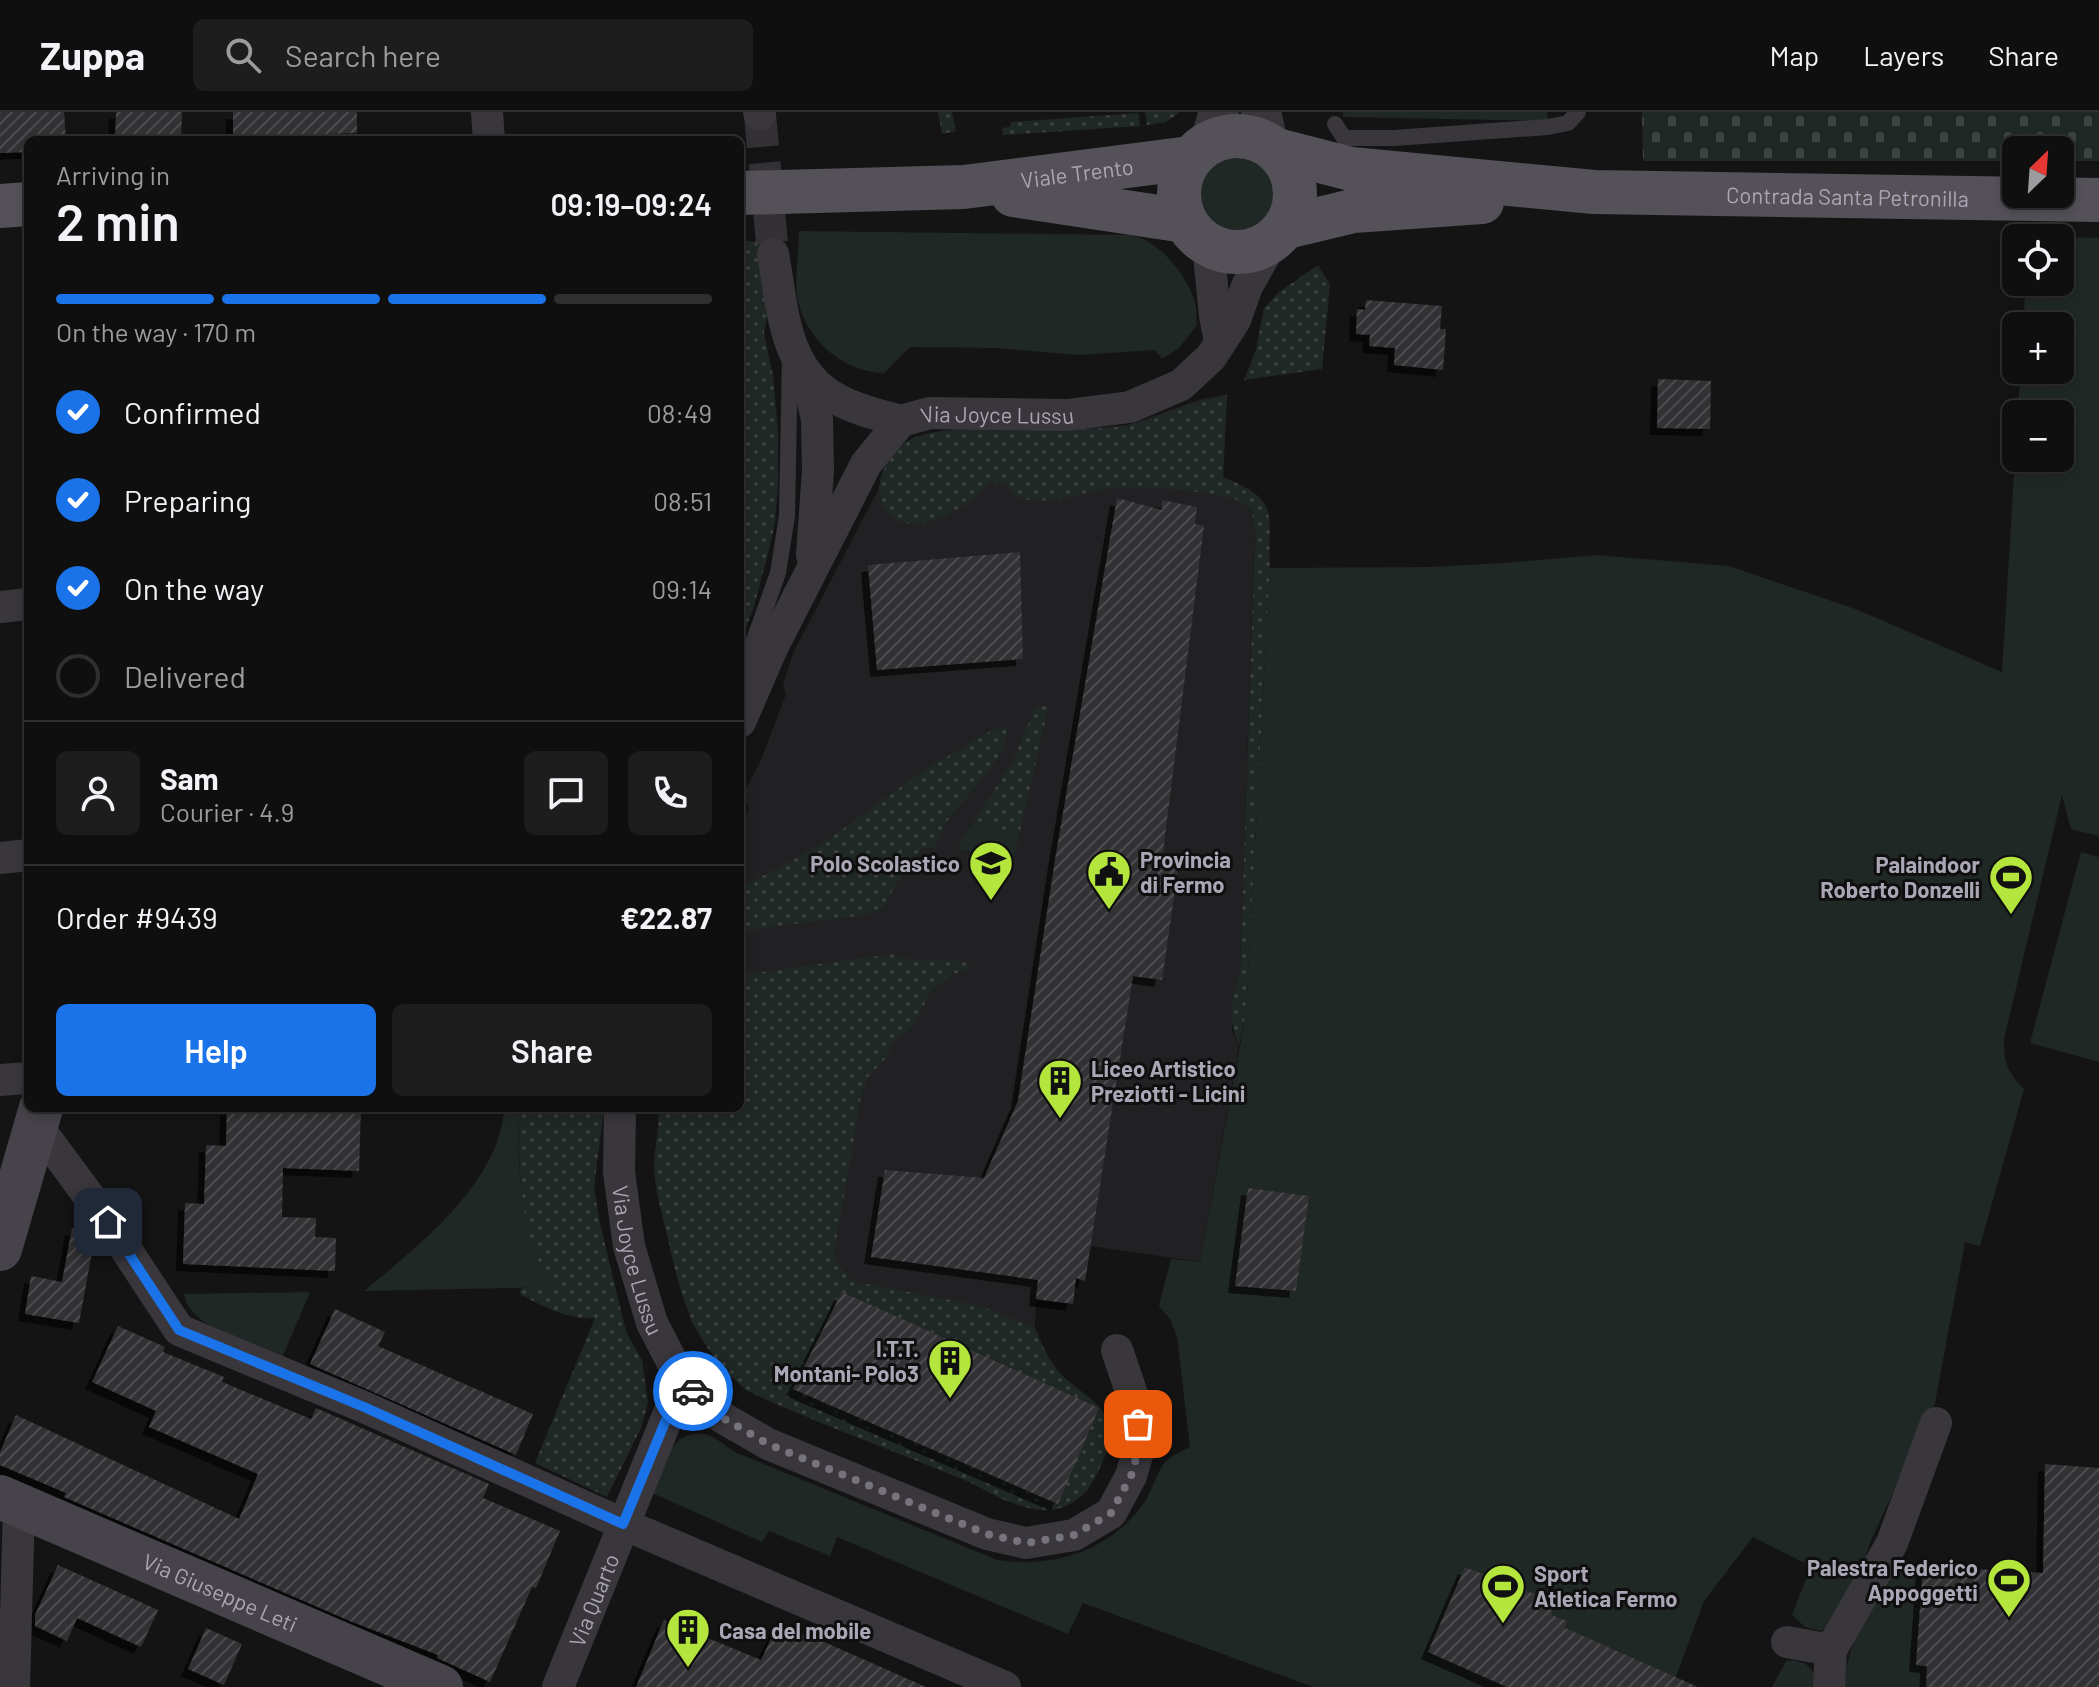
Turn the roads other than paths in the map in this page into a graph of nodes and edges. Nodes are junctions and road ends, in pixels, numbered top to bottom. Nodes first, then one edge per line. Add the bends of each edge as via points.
1 (487, 112) edge
2 (1578, 112) edge
3 (1335, 124) dead end
4 (1269, 135) edge
5 (489, 136) edge
6 (1206, 137) edge
7 (964, 187) junction
8 (1594, 192) junction
9 (744, 193) edge
10 (2099, 200) edge
11 (24, 204) edge
12 (0, 206) edge
13 (1197, 233) junction
14 (1279, 234) junction
15 (773, 254) tunnel mouth
16 (1220, 341) junction
17 (790, 348) junction
18 (807, 377) junction
19 (901, 421) junction
20 (811, 571) junction
21 (24, 604) edge
22 (0, 607) edge
23 (744, 668) edge
24 (744, 711) edge
25 (24, 855) edge
26 (0, 858) edge
27 (24, 1078) edge
28 (0, 1080) edge
29 (620, 1112) edge
30 (39, 1117) edge
31 (0, 1249) edge
32 (1117, 1350) dead end
33 (682, 1381) junction
34 (1936, 1423) dead end
35 (10, 1502) edge
36 (623, 1524) junction
37 (1787, 1642) dead end
38 (1831, 1650) junction
39 (14, 1687) edge
40 (441, 1687) edge
41 (558, 1687) edge
42 (1005, 1687) edge
43 (1829, 1687) edge

1 - 5 street
2 - 3 lane via 1568,123 1548,127 1394,138 1344,138
4 - 6 main road, Viale Trento
4 - 8 main road, Contrada Santa Petronilla via 1351,169
4 - 14 main road via 1296,184 1295,205
6 - 7 main road, Viale Trento
6 - 13 main road via 1179,185 1179,202
7 - 9 main road, Viale Trento
7 - 13 main road, Viale Trento
8 - 10 main road, Contrada Santa Petronilla
8 - 14 main road, Contrada Santa Petronilla via 1353,211
11 - 12 main road
13 - 14 main road, Viale Trento via 1227,252 1252,251
13 - 16 street
14 - 16 street, Via Joyce Lussu
15 - 17 street
16 - 19 street, Via Joyce Lussu via 1181,385 1130,407 1067,415 930,413
17 - 18 street
17 - 23 lane via 787,516 778,573
18 - 19 street via 835,398
18 - 20 street via 817,419
19 - 20 street, Via Joyce Lussu via 866,464
20 - 24 street, Via Joyce Lussu
21 - 22 street
25 - 26 street
27 - 28 street
29 - 33 street, Via Joyce Lussu via 619,1172 629,1246 652,1323
30 - 31 main road
30 - 36 street via 179,1330
32 - 33 street, Via Joyce Lussu via 1136,1406 1141,1441 1131,1476 1111,1513 1074,1535 1026,1543 987,1534 768,1444 723,1418
33 - 36 street, Via Quarto
34 - 38 street via 1892,1543
35 - 39 street
35 - 40 main road, Via Giuseppe Leti
36 - 41 street, Via Quarto
36 - 42 street
37 - 38 street
38 - 43 street

